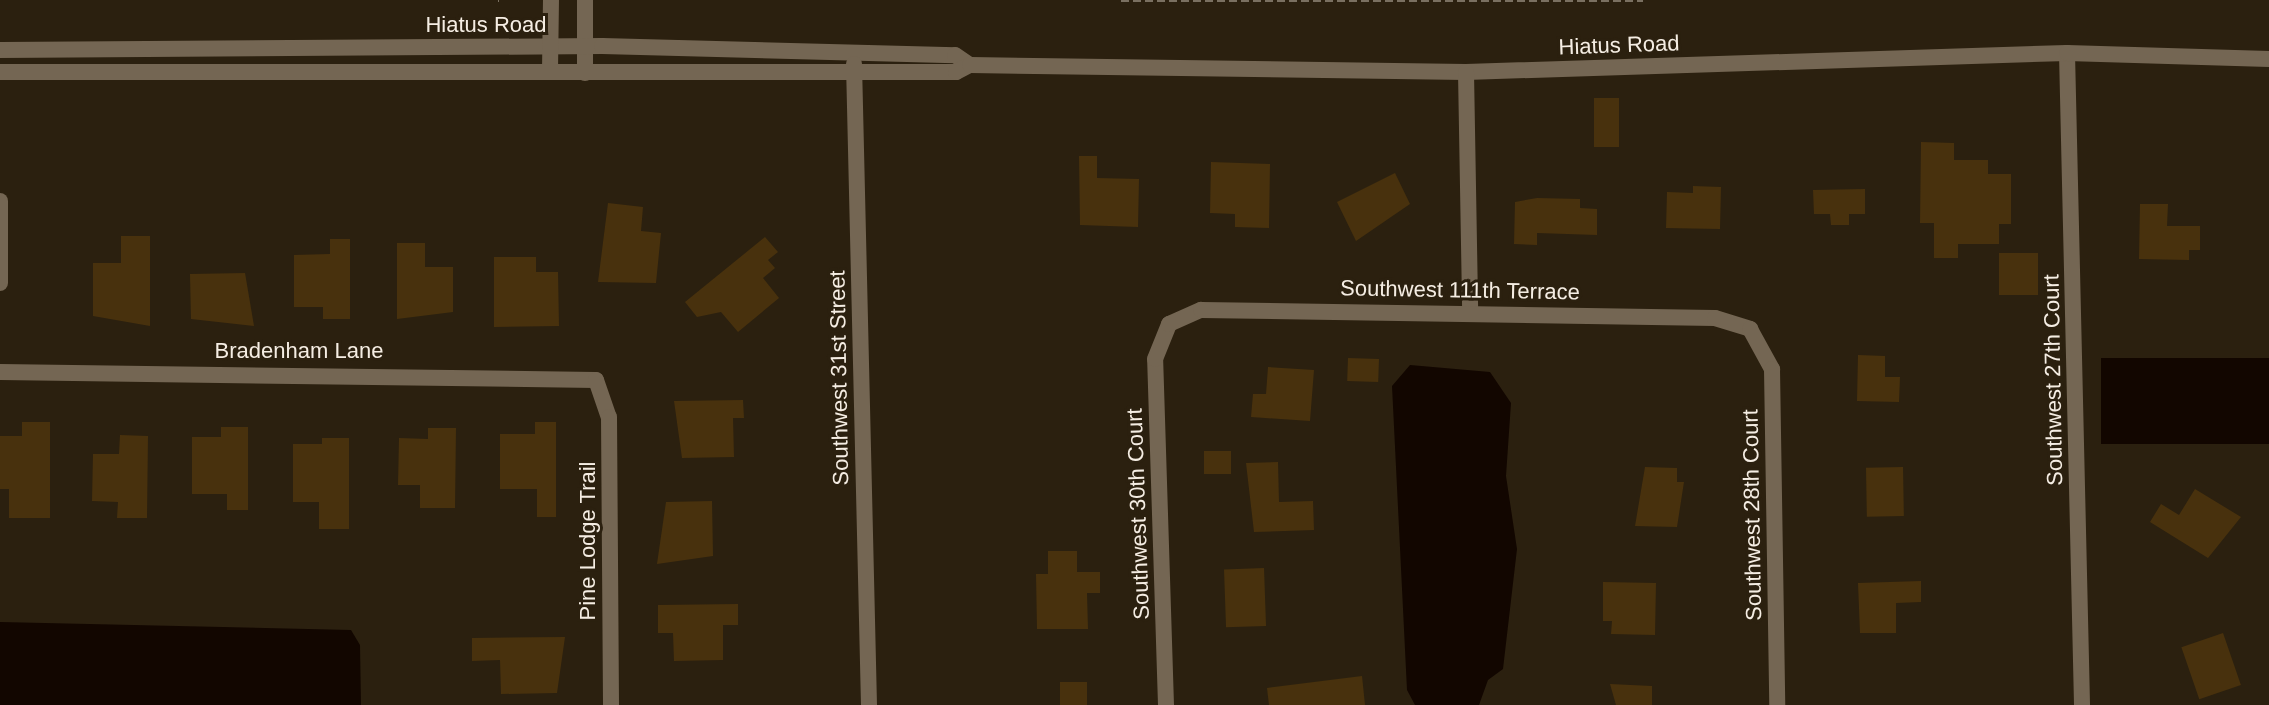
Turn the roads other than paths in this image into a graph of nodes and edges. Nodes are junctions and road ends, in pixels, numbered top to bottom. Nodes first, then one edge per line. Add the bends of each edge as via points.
1 (551, 0) edge
2 (585, 0) edge
3 (585, 45) junction
4 (550, 46) junction
5 (0, 50) edge
6 (854, 50) junction
7 (2067, 53) junction
8 (2269, 59) edge
9 (970, 65) junction
10 (550, 71) junction
11 (0, 72) edge
12 (854, 72) junction
13 (1466, 72) junction
14 (585, 73) junction
15 (0, 201) edge
16 (1, 259) edge
17 (0, 283) edge
18 (1470, 310) junction
19 (1169, 324) joint
20 (1750, 329) joint
21 (0, 358) edge
22 (0, 372) edge
23 (596, 380) joint
24 (611, 705) edge
25 (869, 705) edge
26 (1166, 705) edge
27 (1777, 705) edge
28 (2082, 705) edge

1 - 4 street
2 - 3 street
3 - 4 street, Hiatus Road
3 - 6 street, Hiatus Road
3 - 14 street
4 - 5 street, Hiatus Road
4 - 10 street
6 - 9 street, Hiatus Road via 955,55
6 - 12 street, Southwest 31st Street
7 - 8 street, Hiatus Road
7 - 13 street, Hiatus Road
7 - 28 street, Southwest 27th Court
9 - 12 street, Hiatus Road via 956,72
9 - 13 street, Hiatus Road
10 - 11 street, Hiatus Road
10 - 14 street, Hiatus Road
12 - 14 street, Hiatus Road
12 - 25 street, Southwest 31st Street
13 - 18 street
15 - 16 street
16 - 17 street
18 - 19 street, Southwest 111th Terrace via 1201,310
18 - 20 street, Southwest 111th Terrace via 1715,318
19 - 26 street, Southwest 30th Court via 1155,359
20 - 27 street, Southwest 28th Court via 1772,369
21 - 22 street
22 - 23 street, Bradenham Lane
23 - 24 street, Pine Lodge Trail via 609,417

